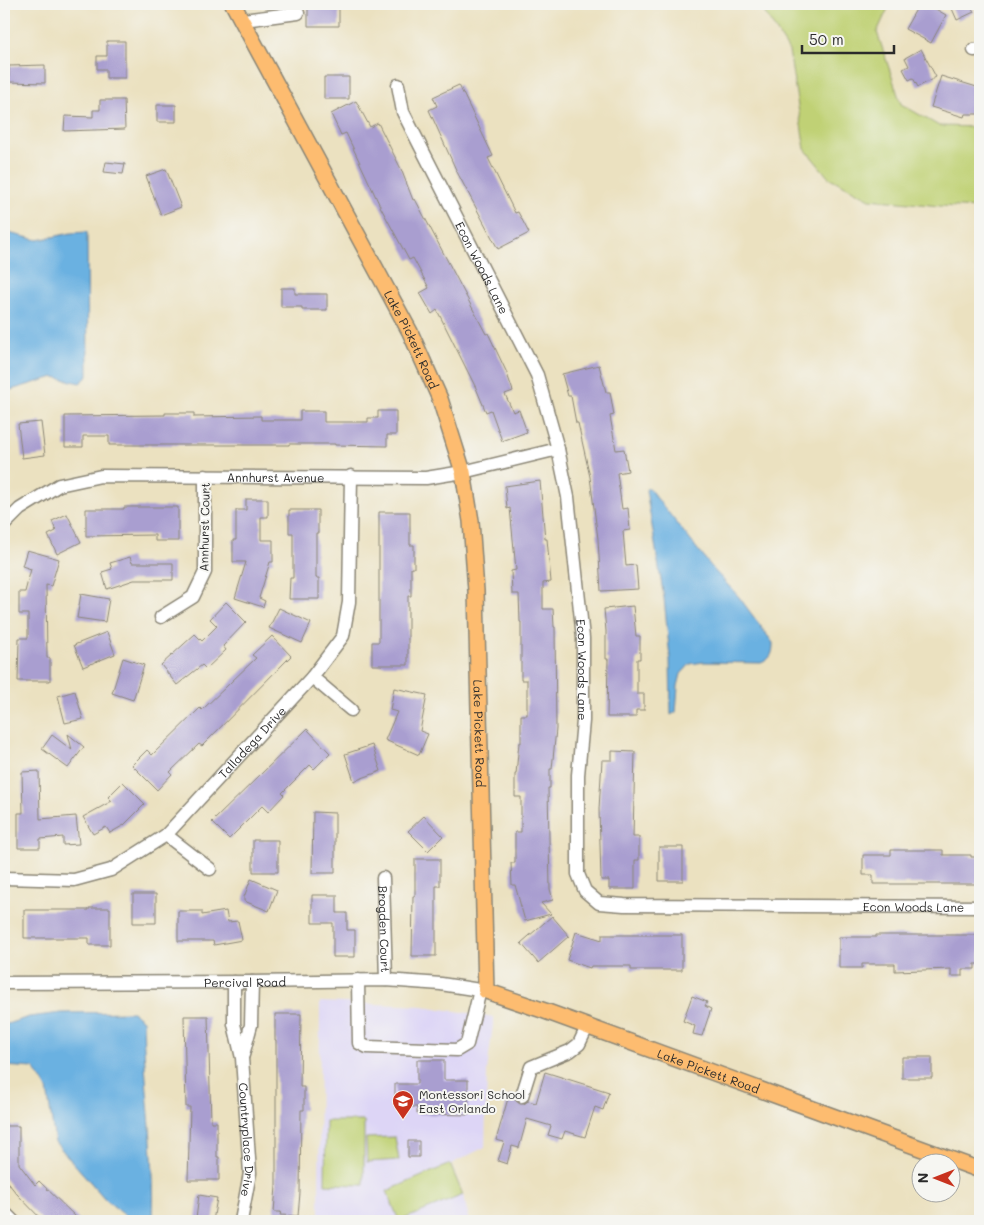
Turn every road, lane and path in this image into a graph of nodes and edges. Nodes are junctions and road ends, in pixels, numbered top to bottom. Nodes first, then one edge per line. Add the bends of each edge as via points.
1 (233, 4) edge
2 (298, 13) dead end
3 (243, 20) junction
4 (398, 85) dead end
5 (558, 449) junction
6 (462, 472) junction
7 (205, 476) junction
8 (351, 476) junction
9 (4, 525) edge
10 (161, 617) dead end
11 (312, 677) junction
12 (351, 710) dead end
13 (166, 835) junction
14 (210, 868) dead end
15 (4, 878) edge
16 (383, 878) dead end
17 (980, 907) edge
18 (358, 980) junction
19 (386, 980) junction
20 (234, 982) junction
21 (252, 982) junction
22 (4, 983) edge
23 (483, 991) junction
24 (587, 1027) junction
25 (242, 1058) junction
26 (522, 1096) dead end
27 (980, 1170) edge
28 (4, 1212) edge
29 (13, 1221) edge
30 (241, 1221) edge

1 - 3 main road, Lake Pickett Road
2 - 3 street
3 - 6 main road, Lake Pickett Road via 410,332 449,423
4 - 5 street, Econ Woods Lane via 403,112 537,376
5 - 6 street, Annhurst Avenue
5 - 17 street, Econ Woods Lane via 568,497 583,638 578,874 585,891 599,902 624,904
6 - 8 street, Annhurst Avenue via 426,478
6 - 23 main road, Lake Pickett Road via 471,522 476,591
7 - 8 street, Annhurst Avenue
7 - 9 street, Annhurst Avenue via 101,476 59,486 20,509
7 - 10 street, Annhurst Court via 205,572 193,597
8 - 11 street, Talladega Drive via 348,602 343,636
11 - 12 street
11 - 13 street, Talladega Drive
13 - 14 street
13 - 15 street, Talladega Drive via 111,870 74,880
16 - 19 street, Brogden Court
18 - 19 street, Percival Road
18 - 21 street, Percival Road
18 - 23 street via 359,1043 367,1047 457,1050 467,1044
19 - 23 street, Percival Road
20 - 21 street, Percival Road
20 - 22 street, Percival Road
20 - 25 street, Countryplace Drive via 234,1024
21 - 25 street, Countryplace Drive via 251,1025
23 - 24 main road, Lake Pickett Road
24 - 26 street via 579,1044 570,1051 531,1067
24 - 27 main road, Lake Pickett Road
25 - 30 street, Countryplace Drive via 250,1174
28 - 29 street

